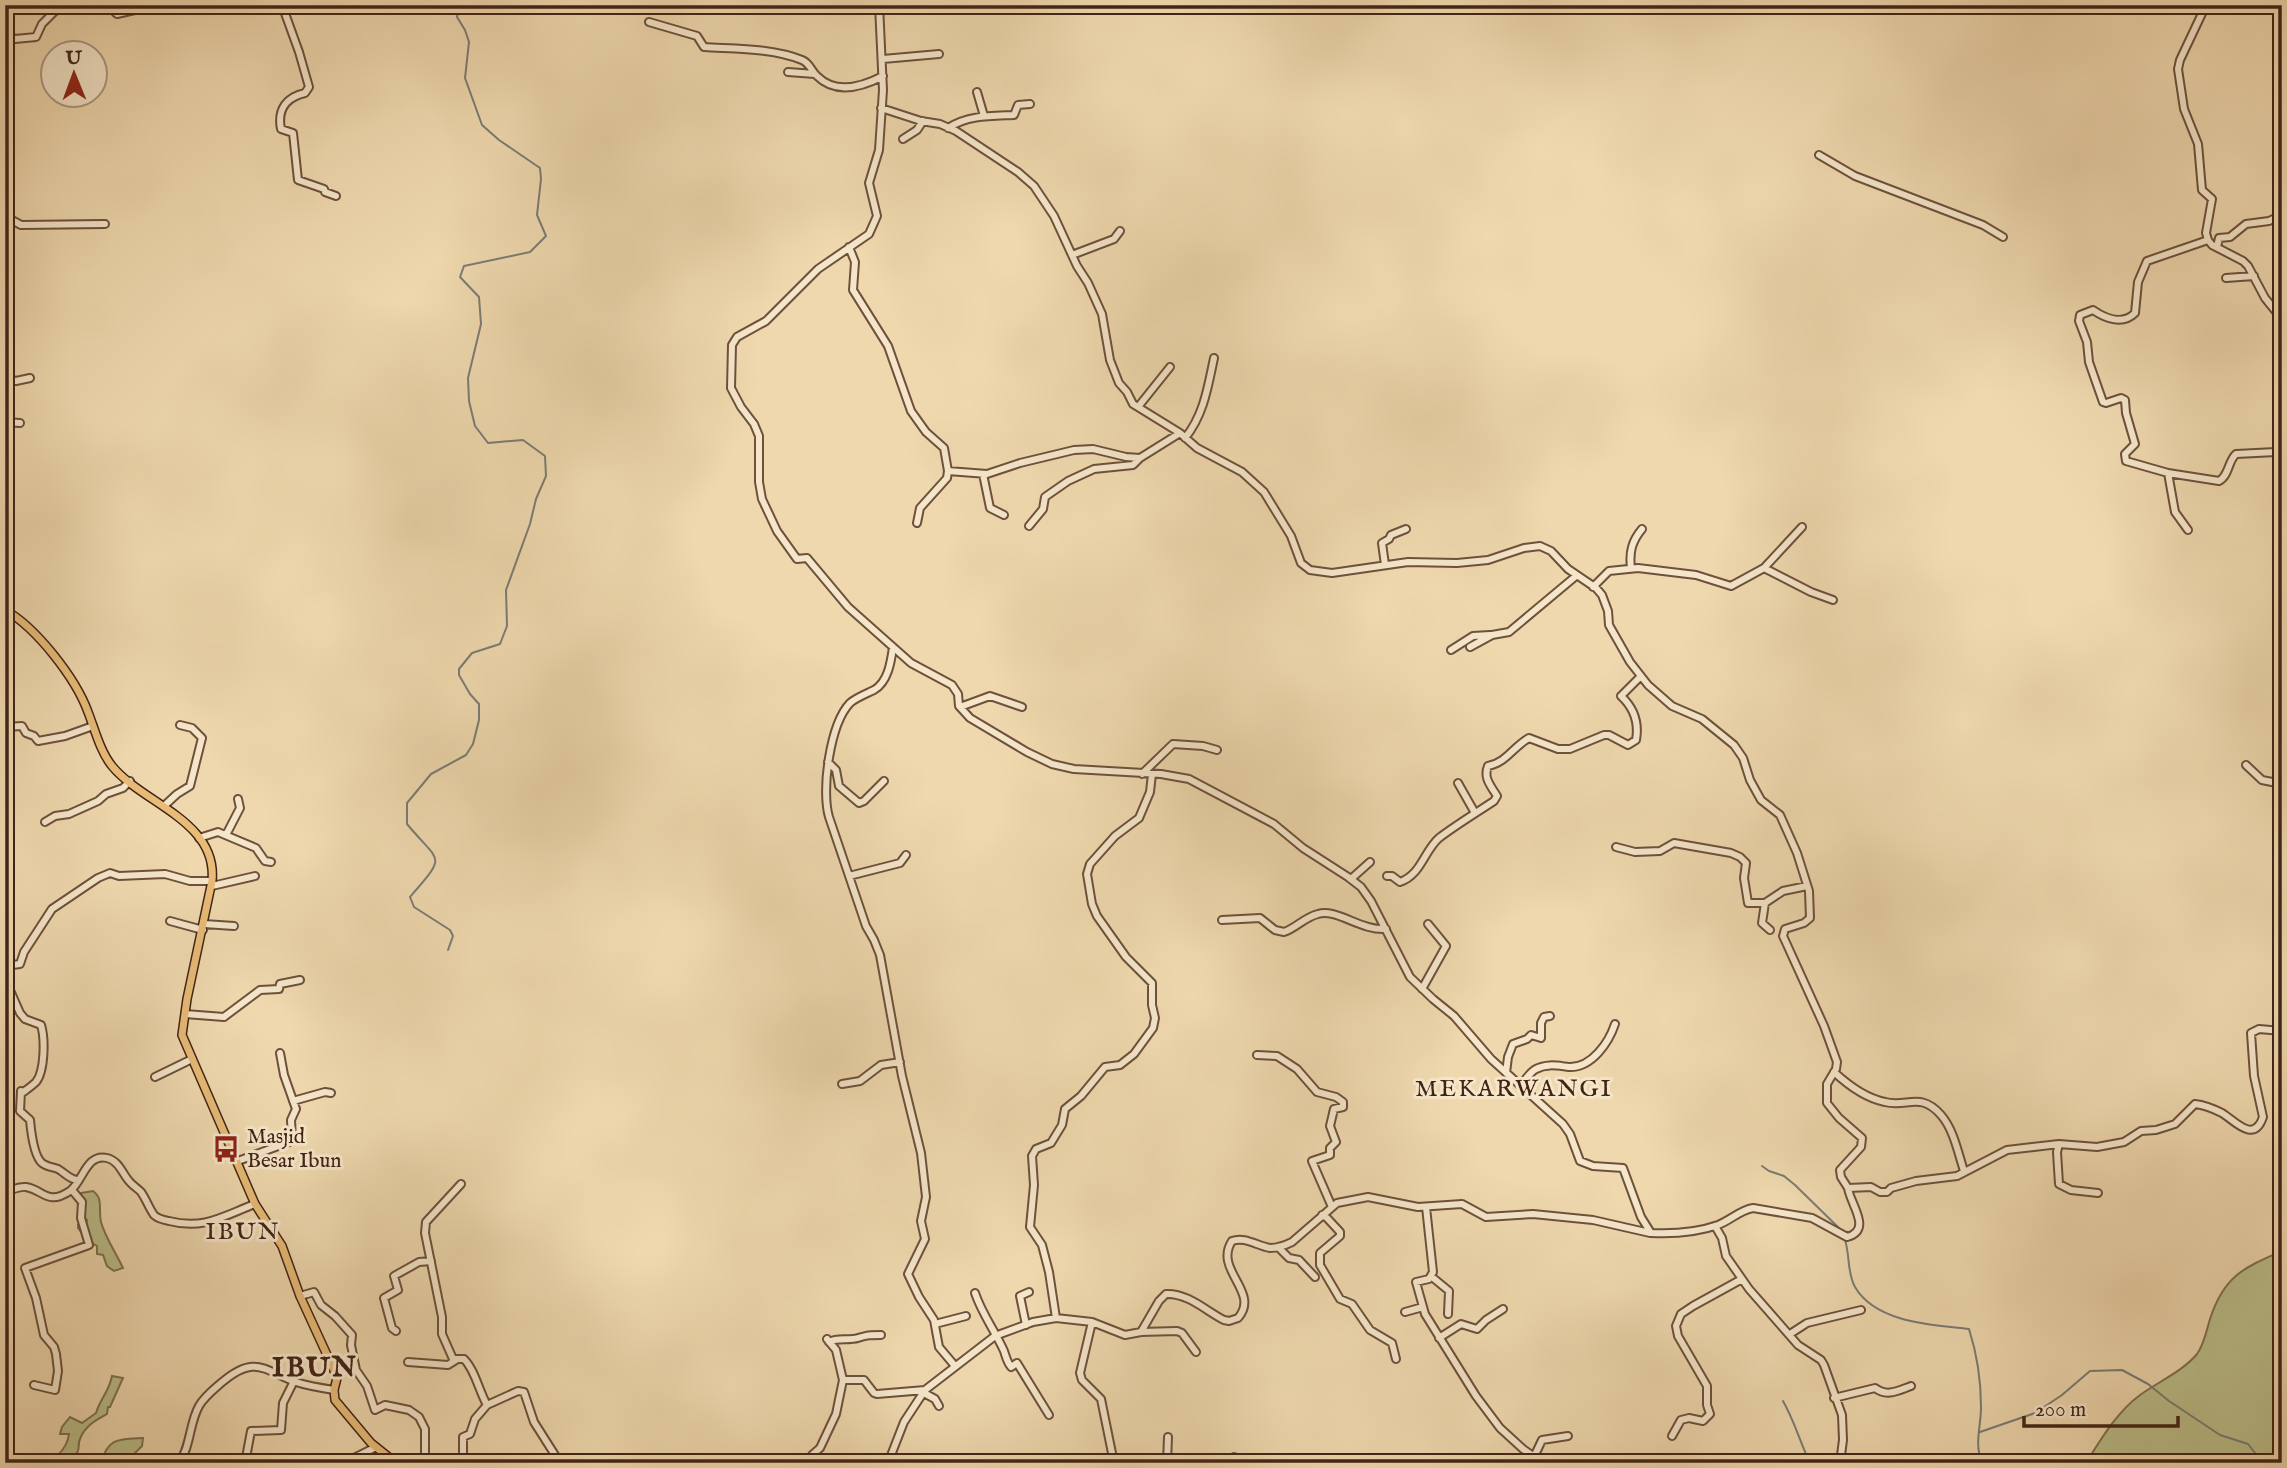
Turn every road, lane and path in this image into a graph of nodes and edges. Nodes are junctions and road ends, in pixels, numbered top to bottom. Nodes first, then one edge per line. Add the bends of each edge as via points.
1 (10, 5) edge
2 (61, 5) edge
3 (108, 5) edge
4 (157, 5) edge
5 (282, 5) edge
6 (878, 5) edge
7 (2206, 5) edge
8 (5, 13) edge
9 (649, 22) dead end
10 (5, 35) edge
11 (939, 54) dead end
12 (883, 60) junction
13 (788, 72) dead end
14 (815, 74) junction
15 (883, 76) junction
16 (978, 92) dead end
17 (1030, 104) dead end
18 (881, 108) junction
19 (984, 116) junction
20 (923, 121) junction
21 (948, 128) junction
22 (903, 139) dead end
23 (1819, 156) dead end
24 (336, 196) dead end
25 (5, 214) edge
26 (2282, 215) edge
27 (105, 224) dead end
28 (1120, 231) dead end
29 (2003, 237) dead end
30 (2208, 240) junction
31 (849, 247) junction
32 (2217, 247) junction
33 (1072, 255) junction
34 (2254, 276) junction
35 (2226, 278) dead end
36 (2282, 320) edge
37 (1214, 358) dead end
38 (1170, 367) dead end
39 (30, 378) dead end
40 (5, 379) edge
41 (1138, 407) junction
42 (5, 422) edge
43 (20, 423) dead end
44 (1182, 436) junction
45 (2282, 454) edge
46 (1140, 458) junction
47 (948, 471) junction
48 (2168, 473) junction
49 (983, 474) junction
50 (1004, 515) dead end
51 (917, 523) dead end
52 (1029, 526) dead end
53 (1802, 527) dead end
54 (1406, 529) dead end
55 (1642, 529) dead end
56 (2188, 530) dead end
57 (1385, 565) junction
58 (1630, 568) junction
59 (1764, 568) junction
60 (1576, 576) junction
61 (1593, 587) junction
62 (1833, 600) dead end
63 (5, 610) edge
64 (1492, 635) junction
65 (893, 647) junction
66 (1470, 647) dead end
67 (1451, 650) dead end
68 (1641, 676) junction
69 (960, 707) junction
70 (1022, 707) dead end
71 (180, 725) dead end
72 (93, 726) junction
73 (5, 727) edge
74 (1215, 738) dead end
75 (828, 762) junction
76 (2246, 765) dead end
77 (1142, 774) junction
78 (1152, 774) junction
79 (130, 781) junction
80 (884, 781) dead end
81 (1458, 783) dead end
82 (2282, 784) edge
83 (238, 799) dead end
84 (164, 806) junction
85 (1475, 813) junction
86 (45, 822) dead end
87 (226, 835) junction
88 (200, 838) junction
89 (1616, 847) dead end
90 (906, 855) dead end
91 (271, 862) dead end
92 (1370, 862) dead end
93 (255, 876) dead end
94 (849, 876) junction
95 (1387, 876) dead end
96 (1351, 879) junction
97 (212, 883) junction
98 (1807, 886) junction
99 (1765, 903) junction
100 (1222, 920) dead end
101 (170, 921) dead end
102 (1428, 924) dead end
103 (234, 926) dead end
104 (203, 927) junction
105 (1386, 929) junction
106 (1770, 930) dead end
107 (5, 966) edge
108 (5, 979) edge
109 (300, 981) dead end
110 (1422, 989) junction
111 (185, 1014) junction
112 (1550, 1016) dead end
113 (1615, 1024) dead end
114 (2282, 1031) edge
115 (280, 1052) dead end
116 (1258, 1055) dead end
117 (192, 1059) junction
118 (900, 1062) junction
119 (1834, 1072) junction
120 (1506, 1073) junction
121 (155, 1077) dead end
122 (842, 1084) dead end
123 (1521, 1085) junction
124 (331, 1093) dead end
125 (293, 1101) junction
126 (2059, 1144) junction
127 (238, 1161) junction
128 (1964, 1171) junction
129 (77, 1180) junction
130 (461, 1184) dead end
131 (1848, 1188) junction
132 (72, 1190) junction
133 (5, 1192) edge
134 (2098, 1193) dead end
135 (256, 1204) junction
136 (1332, 1207) junction
137 (1426, 1207) junction
138 (1322, 1215) junction
139 (1715, 1226) junction
140 (1651, 1233) junction
141 (1278, 1247) junction
142 (430, 1261) junction
143 (1315, 1277) dead end
144 (1432, 1277) junction
145 (1742, 1279) junction
146 (1029, 1292) dead end
147 (975, 1293) dead end
148 (300, 1296) junction
149 (1423, 1307) junction
150 (1503, 1309) dead end
151 (1861, 1310) dead end
152 (1405, 1312) dead end
153 (1448, 1314) dead end
154 (966, 1316) dead end
155 (1056, 1318) junction
156 (1092, 1322) junction
157 (935, 1324) junction
158 (1026, 1325) junction
159 (396, 1331) dead end
160 (1141, 1332) junction
161 (1790, 1334) junction
162 (881, 1335) dead end
163 (995, 1336) junction
164 (1439, 1338) junction
165 (1196, 1352) dead end
166 (1396, 1359) dead end
167 (456, 1360) junction
168 (408, 1362) dead end
169 (955, 1366) junction
170 (843, 1380) junction
171 (294, 1381) junction
172 (34, 1385) dead end
173 (1911, 1385) dead end
174 (334, 1390) junction
175 (925, 1391) junction
176 (1834, 1398) junction
177 (486, 1405) junction
178 (939, 1406) dead end
179 (1049, 1415) dead end
180 (1568, 1436) dead end
181 (1672, 1436) dead end
182 (1168, 1437) dead end
183 (376, 1447) junction
184 (1534, 1457) junction
185 (348, 1461) dead end
186 (179, 1463) edge
187 (244, 1463) edge
188 (396, 1463) edge
189 (422, 1463) edge
190 (463, 1463) edge
191 (560, 1463) edge
192 (810, 1463) edge
193 (888, 1463) edge
194 (1115, 1463) edge
195 (1167, 1463) edge
196 (1543, 1463) edge
197 (1840, 1463) edge

1 - 8 main road
2 - 10 street via 36,37
3 - 4 street via 117,14
5 - 24 street via 309,87 292,97 281,113 281,128 293,133 298,180
6 - 12 street
7 - 30 street via 2178,69 2184,109 2198,144 2202,190 2212,199
9 - 14 street via 697,36 704,47 765,51 802,60
11 - 12 street
12 - 15 street
13 - 14 street
14 - 15 street via 843,88
15 - 18 street
16 - 19 street
17 - 19 street via 1018,105 1014,115
18 - 20 street
18 - 31 street via 879,150 869,183 877,216 869,234
19 - 21 street
20 - 21 street
20 - 22 street
21 - 33 street via 1034,186
23 - 29 street via 1854,176 1983,225
25 - 27 street via 21,225
26 - 32 street via 2244,225 2230,237 2219,238
28 - 33 street via 1114,239
30 - 32 street
30 - 48 street via 2147,261 2132,317 2116,320 2093,310 2079,317 2102,401 2126,401 2135,444 2125,460
31 - 47 street via 855,261 856,297 888,346 911,411 944,447
31 - 65 street via 808,278 766,321 733,340 731,388 759,436 760,490 777,531 797,559 807,558 842,601
32 - 34 street via 2243,261
33 - 41 street via 1102,314 1119,383
34 - 35 street
34 - 36 street
37 - 44 street via 1203,406 1193,428
38 - 41 street
39 - 40 street
41 - 44 street
42 - 43 street
44 - 46 street
44 - 57 street via 1242,472 1264,492 1291,536 1301,563 1310,570 1332,573
45 - 48 street via 2239,453 2219,481
46 - 49 street via 1074,450
46 - 52 street via 1133,465 1095,469 1068,481 1045,497 1043,509
47 - 49 street
47 - 51 street via 920,508
48 - 56 street via 2175,512
49 - 50 street via 990,508
53 - 59 street
54 - 57 street via 1382,543
55 - 58 street via 1629,554
57 - 60 street via 1488,560 1540,545
58 - 59 street via 1696,575 1731,586
58 - 61 street via 1609,571
59 - 62 street
60 - 61 street
60 - 64 street via 1509,632
61 - 68 street via 1602,594 1609,625
63 - 72 main road via 64,668
64 - 66 street
64 - 67 street via 1473,636
65 - 69 street via 911,663 952,685
65 - 75 street via 890,667 879,687 848,706
68 - 85 street via 1621,696 1638,727 1636,740 1628,745 1604,735 1558,749 1526,739 1509,756 1488,766 1487,781 1497,796
68 - 98 street via 1672,706 1702,719 1734,745 1761,800 1780,815
69 - 70 street via 990,696
69 - 77 street via 971,718 1052,764
71 - 84 street via 192,728 202,738 190,786
72 - 73 street via 39,741 22,726
72 - 79 main road via 106,757
74 - 77 street via 1214,749 1173,744
75 - 80 street via 839,786 859,803
75 - 94 street via 827,809
76 - 82 street via 2260,779
77 - 78 street
78 - 96 street via 1182,777 1256,813
78 - 155 street via 1139,818 1115,836 1090,863 1087,874 1097,916 1126,957 1151,981 1155,1020 1137,1051 1120,1065 1105,1067 1065,1109 1051,1143 1032,1154 1030,1227 1042,1245
79 - 84 main road
79 - 86 street via 98,801
81 - 85 street
83 - 87 street via 240,808
84 - 88 main road
85 - 95 street via 1438,839 1405,881
87 - 88 street via 214,831
87 - 91 street via 256,848
88 - 97 main road via 212,860
89 - 99 street via 1660,851 1674,843 1736,855 1746,863 1747,902
90 - 94 street via 901,863
92 - 96 street
93 - 97 street
94 - 118 street via 880,956
96 - 105 street via 1361,887
97 - 104 main road
97 - 107 street via 164,874 110,873 52,909 20,964
98 - 99 street via 1783,891
98 - 119 street via 1810,918 1785,929 1783,936 1828,1035 1837,1062
99 - 106 street via 1762,923
100 - 105 street via 1259,918 1282,933 1329,912 1373,929
101 - 104 street
102 - 110 street via 1446,946
103 - 104 street
104 - 111 main road
105 - 110 street via 1405,969
108 - 129 street via 20,1013 41,1025 45,1041 38,1079 21,1092 20,1111 30,1120 36,1155
109 - 111 street via 280,984 278,990 260,990 224,1017
110 - 120 street via 1454,1016
111 - 117 main road via 182,1035
112 - 120 street via 1541,1023 1541,1038 1531,1035 1513,1044
113 - 123 street via 1604,1048 1589,1060 1572,1067 1542,1066
114 - 126 street via 2251,1033 2263,1117 2255,1128 2238,1126 2220,1112 2195,1104 2175,1125 2141,1131 2124,1142 2097,1147
115 - 125 street
116 - 136 street via 1277,1056 1297,1069 1317,1092 1343,1102 1343,1107 1334,1109 1330,1125 1336,1142 1329,1155 1312,1161
117 - 121 street
117 - 127 main road
118 - 122 street via 881,1065 860,1081
118 - 157 street via 921,1153 926,1202 921,1221 925,1239 908,1274
119 - 128 street via 1848,1086 1885,1102 1918,1100 1940,1114
119 - 131 street via 1826,1088 1828,1103 1863,1144 1840,1170
120 - 123 street
123 - 140 street via 1563,1124 1580,1161 1623,1168
124 - 125 street
125 - 127 street via 292,1139
126 - 128 street via 2007,1150
126 - 134 street via 2059,1184
127 - 135 main road
128 - 131 street via 1887,1192
129 - 132 street
129 - 135 street via 97,1158 111,1159 156,1217 183,1224 201,1225
130 - 142 street via 426,1222
131 - 139 street via 1860,1223 1854,1235 1847,1237 1812,1219 1753,1208
132 - 133 street via 54,1198 25,1187
132 - 172 street via 82,1202 81,1218 89,1245 25,1268 44,1335 58,1364 55,1390
135 - 148 main road via 282,1246
136 - 137 street via 1368,1197
136 - 138 street
137 - 140 street via 1462,1205 1498,1218 1524,1214 1593,1220
137 - 144 street
138 - 141 street via 1292,1242
138 - 166 street via 1340,1237 1320,1253 1320,1265 1340,1299 1352,1304 1370,1330 1392,1343
139 - 140 street
139 - 145 street via 1726,1256
141 - 143 street
141 - 160 street via 1241,1239 1230,1244 1228,1265 1243,1298 1238,1318 1229,1321 1192,1301 1166,1294
142 - 159 street via 394,1276 398,1290 384,1297
142 - 167 street via 442,1334
144 - 149 street via 1416,1282
144 - 153 street via 1448,1292
145 - 161 street
145 - 181 street via 1681,1314 1678,1336 1708,1388 1710,1414 1703,1421 1681,1420
146 - 158 street via 1020,1296
147 - 163 street
148 - 174 main road via 337,1378
148 - 189 street via 314,1292 350,1333 356,1370 375,1410 386,1405 410,1410 419,1417 425,1429
149 - 152 street
149 - 164 street
150 - 164 street via 1477,1329 1461,1324
151 - 161 street via 1807,1323
154 - 157 street
155 - 156 street
155 - 158 street
156 - 160 street via 1125,1335
156 - 194 street via 1080,1373 1101,1399
157 - 169 street via 939,1348
158 - 163 street
160 - 165 street via 1180,1332
161 - 176 street via 1821,1360
162 - 170 street via 828,1340 836,1350
163 - 169 street
163 - 179 street via 1009,1365 1017,1363
164 - 184 street via 1500,1428
167 - 168 street via 448,1365
167 - 177 street via 464,1359 470,1365
169 - 175 street
170 - 175 street via 864,1380 877,1394
170 - 192 street via 836,1414
171 - 174 street
171 - 186 street via 266,1367 245,1368 229,1377 198,1407
171 - 187 street via 283,1403 281,1430 251,1431
173 - 176 street via 1889,1394 1875,1388
174 - 183 main road via 341,1408
175 - 178 street
175 - 193 street via 904,1422
176 - 197 street via 1842,1415
177 - 190 street via 470,1434 463,1437
177 - 191 street via 524,1392 534,1423
180 - 184 street via 1542,1440
182 - 195 street
183 - 185 street
183 - 188 main road
184 - 196 street

